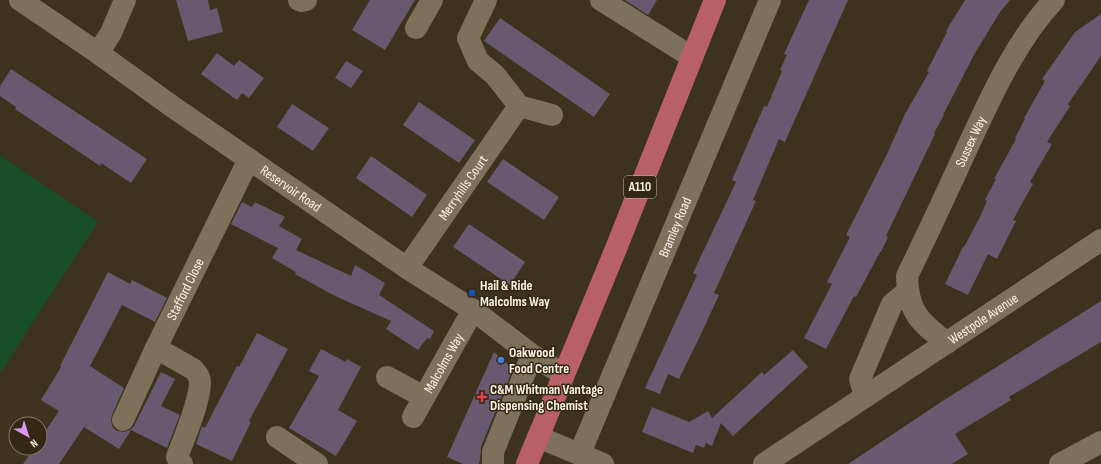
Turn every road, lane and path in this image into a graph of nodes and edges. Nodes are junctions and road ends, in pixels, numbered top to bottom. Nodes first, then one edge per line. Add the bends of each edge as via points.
1 (20, 0) edge
2 (125, 0) edge
3 (299, 0) edge
4 (306, 0) edge
5 (432, 0) edge
6 (486, 0) edge
7 (601, 0) edge
8 (715, 0) edge
9 (770, 0) edge
10 (1054, 0) edge
11 (416, 28) dead end
12 (98, 53) junction
13 (692, 57) junction
14 (519, 106) junction
15 (552, 115) dead end
16 (249, 159) junction
17 (1101, 240) edge
18 (407, 268) junction
19 (908, 292) junction
20 (473, 310) junction
21 (947, 343) junction
22 (156, 348) junction
23 (532, 356) junction
24 (563, 374) junction
25 (387, 377) dead end
26 (865, 396) junction
27 (424, 397) junction
28 (413, 417) dead end
29 (123, 420) dead end
30 (277, 437) dead end
31 (538, 437) junction
32 (1101, 442) edge
33 (580, 453) junction
34 (182, 464) edge
35 (317, 464) edge
36 (493, 464) edge
37 (526, 464) edge
38 (603, 464) edge
39 (764, 464) edge
40 (1060, 464) edge

1 - 12 street, Reservoir Road
2 - 12 street via 111,33
3 - 4 street
5 - 11 street
6 - 14 street via 468,38 478,60 495,75
7 - 13 street
8 - 13 main road, A110
9 - 33 street, Bramley Road
10 - 19 street, Sussex Way via 1019,45 987,106 907,276
12 - 16 street, Reservoir Road
13 - 24 main road, A110
14 - 15 street
14 - 18 street, Merryhills Court
16 - 18 street, Reservoir Road
16 - 22 street, Stafford Close
17 - 21 street, Westpole Avenue
18 - 20 street, Reservoir Road
19 - 21 street, Sussex Way via 915,312 924,325
19 - 26 street via 892,304 860,379
20 - 23 street, Reservoir Road
20 - 27 street, Malcolms Way
21 - 26 street, Westpole Avenue
22 - 29 street, Stafford Close
22 - 34 street via 193,369 198,374 200,382 191,420 177,457
23 - 24 street, Reservoir Road
23 - 36 street via 493,452
24 - 31 main road, A110
25 - 27 street
26 - 39 street
27 - 28 street, Malcolms Way
30 - 35 street
31 - 33 street
31 - 37 main road, A110
32 - 40 street
33 - 38 street

